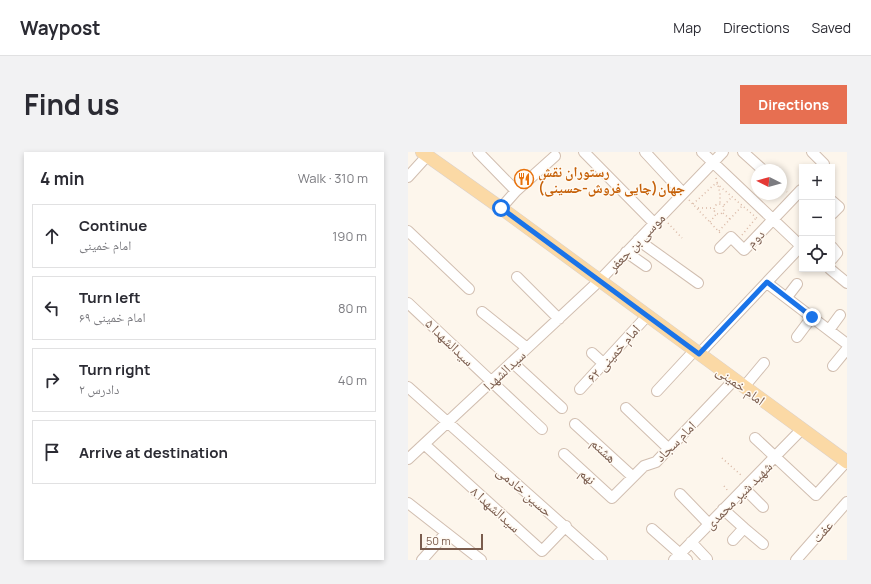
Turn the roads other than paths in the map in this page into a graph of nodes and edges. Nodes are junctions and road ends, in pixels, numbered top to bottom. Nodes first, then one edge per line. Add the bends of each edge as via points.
1 (478, 152) edge
2 (584, 152) edge
3 (645, 152) edge
4 (702, 152) edge
5 (723, 152) edge
6 (743, 152) edge
7 (812, 152) edge
8 (424, 154) edge
9 (555, 156) dead end
10 (713, 163) junction
11 (756, 164) edge
12 (824, 164) dead end
13 (408, 177) edge
14 (516, 191) junction
15 (799, 192) edge
16 (683, 193) junction
17 (835, 204) edge
18 (501, 208) junction
19 (835, 211) edge
20 (658, 220) junction
21 (770, 223) junction
22 (408, 231) edge
23 (638, 240) junction
24 (799, 244) edge
25 (720, 248) dead end
26 (799, 249) edge
27 (626, 252) junction
28 (646, 266) dead end
29 (834, 272) edge
30 (517, 277) dead end
31 (599, 281) junction
32 (767, 282) junction
33 (698, 283) dead end
34 (847, 283) edge
35 (797, 284) dead end
36 (469, 289) dead end
37 (787, 297) junction
38 (408, 303) edge
39 (482, 312) dead end
40 (840, 315) dead end
41 (647, 316) junction
42 (812, 317) junction
43 (559, 319) junction
44 (828, 330) junction
45 (796, 337) dead end
46 (847, 344) edge
47 (527, 348) junction
48 (847, 349) edge
49 (592, 353) dead end
50 (697, 353) junction
51 (512, 362) junction
52 (764, 363) dead end
53 (604, 364) junction
54 (833, 366) dead end
55 (491, 382) junction
56 (739, 383) junction
57 (580, 389) dead end
58 (658, 391) dead end
59 (410, 392) edge
60 (562, 408) dead end
61 (626, 408) dead end
62 (447, 423) junction
63 (575, 424) dead end
64 (542, 429) dead end
65 (802, 429) junction
66 (755, 438) dead end
67 (424, 444) junction
68 (669, 449) junction
69 (564, 454) dead end
70 (775, 457) junction
71 (408, 459) edge
72 (846, 459) edge
73 (633, 477) junction
74 (747, 486) junction
75 (680, 494) dead end
76 (612, 498) joint
77 (847, 502) edge
78 (408, 503) edge
79 (763, 507) dead end
80 (723, 510) junction
81 (709, 524) junction
82 (566, 526) junction
83 (744, 528) junction
84 (652, 529) dead end
85 (446, 533) junction
86 (733, 540) dead end
87 (691, 542) junction
88 (763, 544) dead end
89 (680, 558) edge
90 (600, 559) edge
91 (707, 559) dead end
92 (422, 560) edge
93 (481, 560) edge
94 (796, 560) edge

1 - 14 street
2 - 20 street
3 - 16 street
4 - 10 street
5 - 10 street, موسی بن جعفر
6 - 11 street
7 - 12 street
8 - 13 street
8 - 18 main road, امام خمینی
9 - 14 street
10 - 16 street, موسی بن جعفر
10 - 21 street
14 - 18 street
15 - 21 street
16 - 20 street, موسی بن جعفر
17 - 19 street via 839,207
18 - 31 main road, امام خمینی
20 - 23 street, موسی بن جعفر
21 - 24 street
21 - 25 street, دوم via 744,250 731,237
22 - 36 street
23 - 27 street, موسی بن جعفر
23 - 33 street
26 - 32 street
27 - 28 street
27 - 31 street, موسی بن جعفر
29 - 34 street
30 - 43 street
31 - 41 main road, امام خمینی
31 - 43 street, سیدالشهدا
32 - 37 street
32 - 50 street
35 - 37 street
37 - 42 street
38 - 55 street, سیدالشهدا ۵
39 - 47 street
40 - 44 street
41 - 50 main road, امام خمینی
41 - 53 street, امام خمینی ۶۲
42 - 44 street
42 - 45 street
43 - 47 street, سیدالشهدا
44 - 46 street
47 - 51 street, سیدالشهدا
48 - 54 street
49 - 53 street
50 - 56 main road, امام خمینی
50 - 58 street
51 - 55 street, سیدالشهدا
51 - 60 street
52 - 56 street, امام سجاد
53 - 57 street, امام خمینی ۶۲
55 - 62 street, سیدالشهدا
55 - 64 street, سیدالشهدا ۵
56 - 65 main road, امام خمینی
56 - 68 street, امام سجاد
59 - 62 street, حسین خادمی
61 - 68 street
62 - 67 street, سیدالشهدا
62 - 82 street, حسین خادمی
63 - 73 street, هشتم
65 - 70 street, شهید شیر محمدی
65 - 72 main road, امام خمینی
66 - 70 street
67 - 71 street, سیدالشهدا
67 - 82 street, سیدالشهدا ۸ via 542,551
68 - 73 street, امام سجاد via 656,462 644,466
69 - 76 street, نهم
70 - 72 street via 816,495
70 - 74 street, شهید شیر محمدی
73 - 76 street, امام سجاد
74 - 79 street
74 - 80 street, شهید شیر محمدی
75 - 81 street
77 - 94 street, عفت
78 - 85 street
80 - 81 street, شهید شیر محمدی
80 - 83 street
81 - 87 street, شهید شیر محمدی
82 - 90 street, حسین خادمی
83 - 86 street
83 - 88 street
84 - 89 street
85 - 92 street
85 - 93 street
87 - 89 street, شهید شیر محمدی
87 - 91 street

